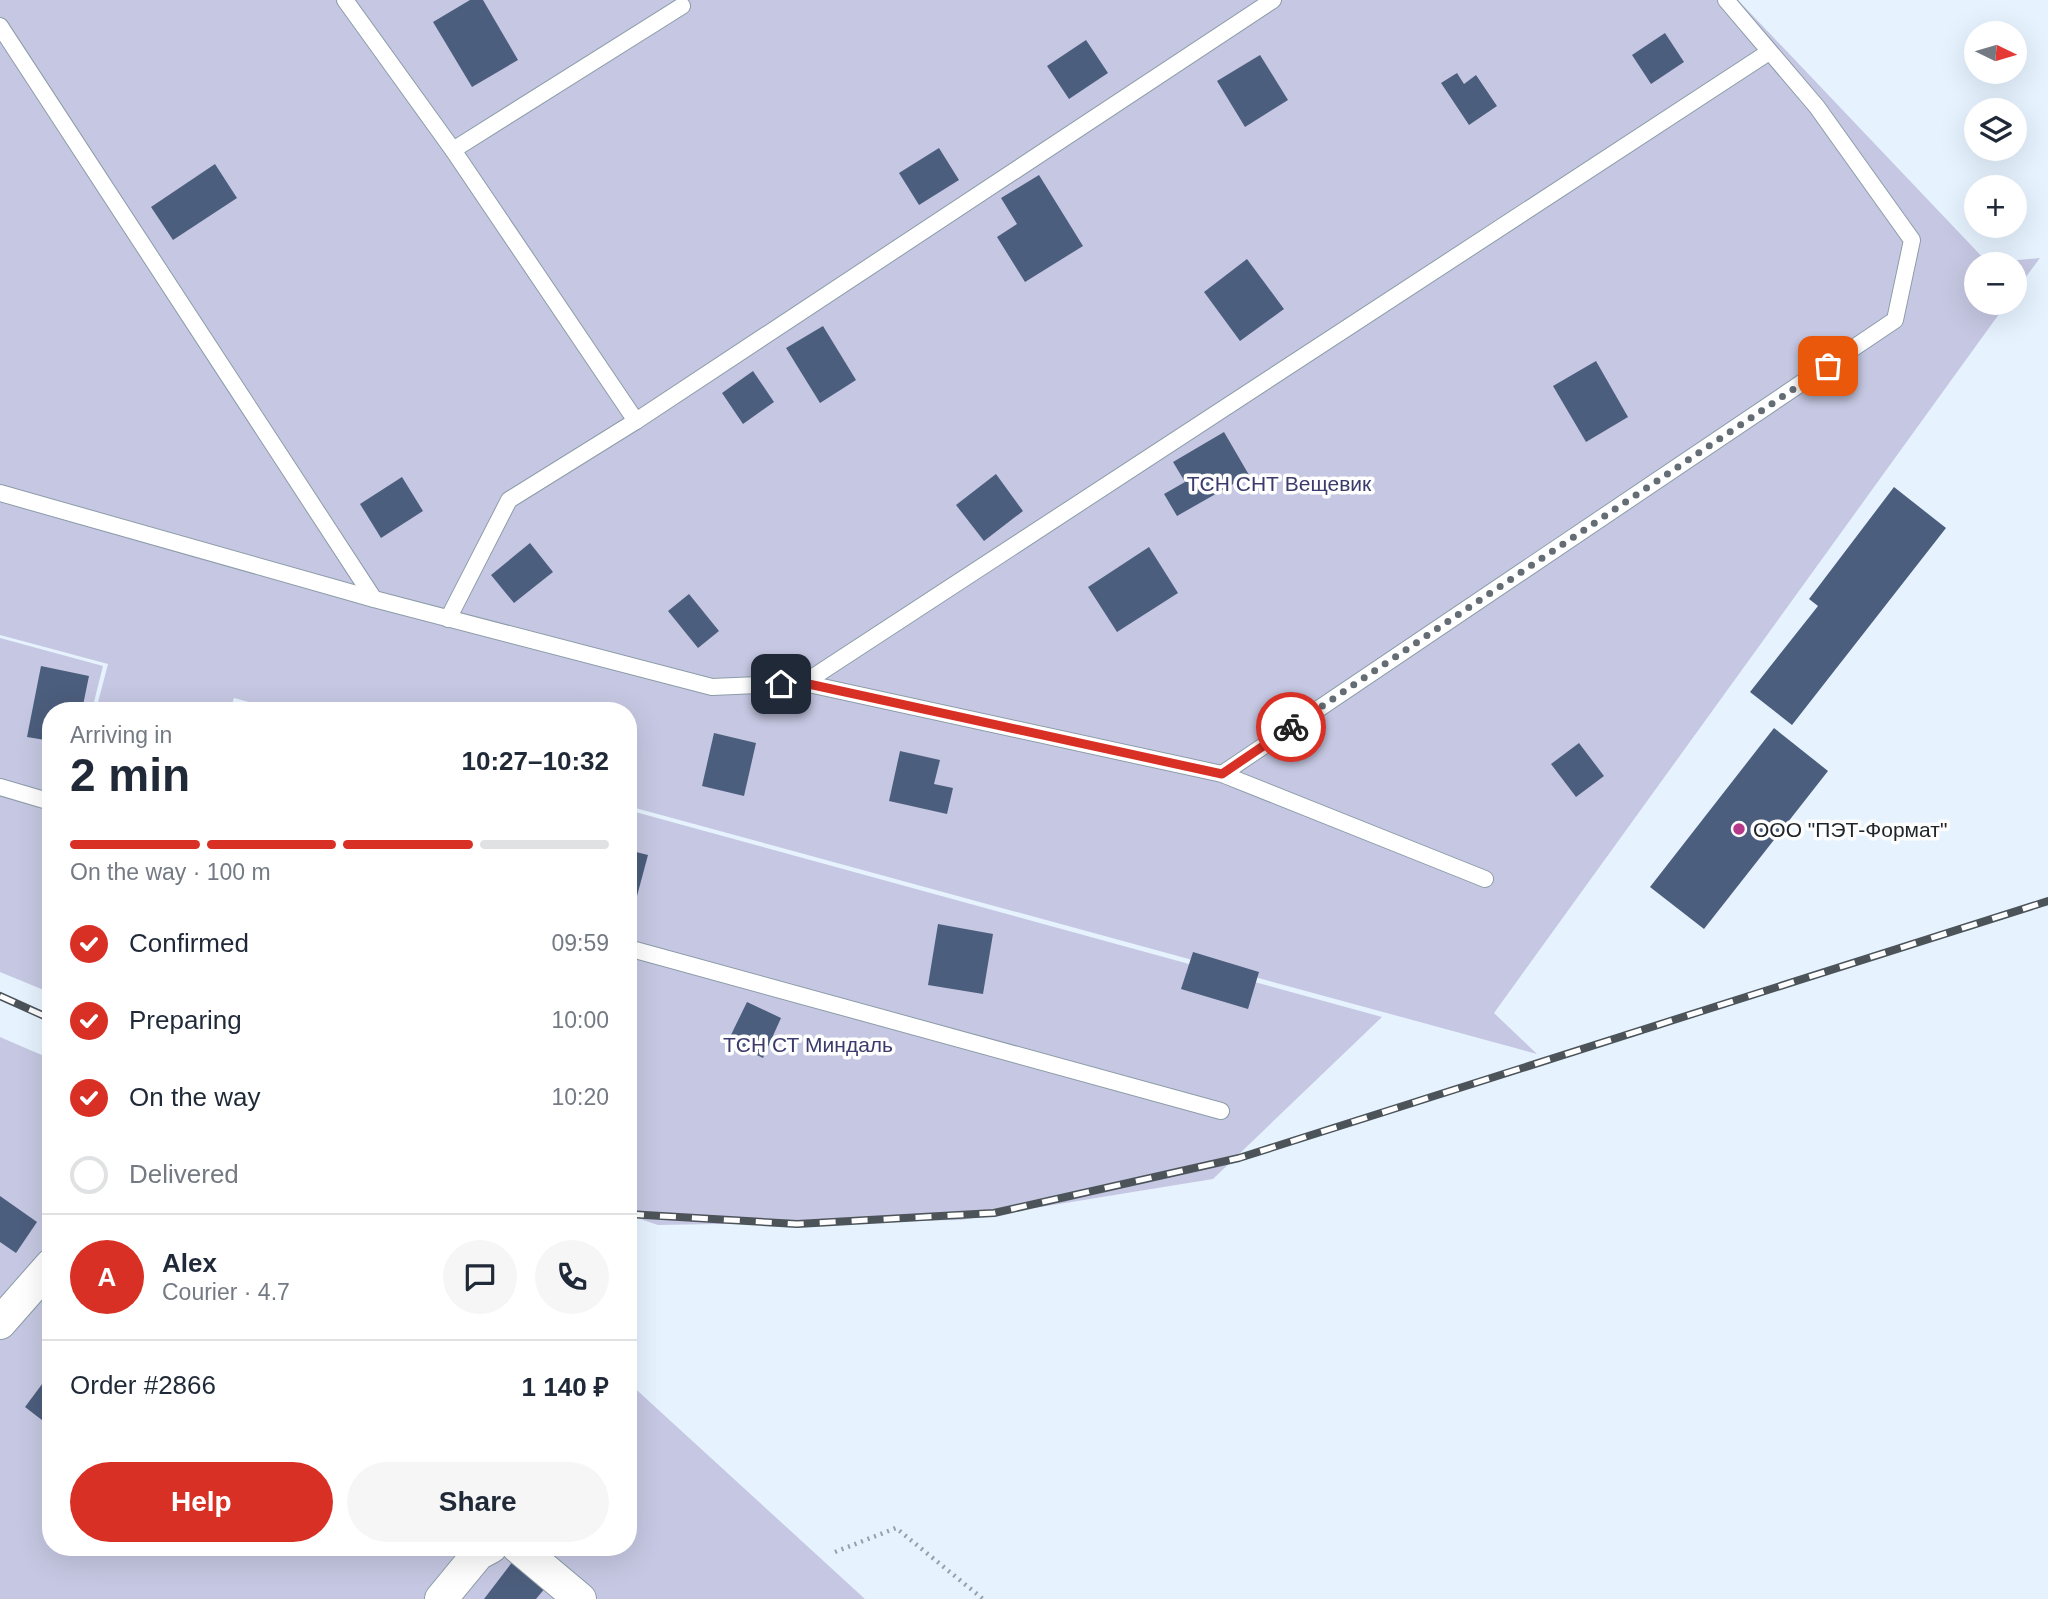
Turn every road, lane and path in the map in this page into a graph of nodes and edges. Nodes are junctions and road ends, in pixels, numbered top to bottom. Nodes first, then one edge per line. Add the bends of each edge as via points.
1 (345, 0) edge
2 (1273, 0) edge
3 (1726, 0) edge
4 (682, 6) dead end
5 (0, 26) edge
6 (1769, 52) junction
7 (453, 150) junction
8 (636, 421) junction
9 (0, 493) edge
10 (374, 599) junction
11 (448, 619) junction
12 (804, 683) junction
13 (1222, 774) junction
14 (0, 788) edge
15 (42, 800) edge
16 (1485, 879) dead end
17 (637, 950) edge
18 (1222, 1111) dead end
19 (42, 1275) edge
20 (0, 1323) edge
21 (835, 1552) dead end
22 (476, 1556) edge
23 (529, 1556) edge
24 (441, 1599) edge
25 (580, 1599) edge
26 (983, 1599) edge

1 - 7 lane
2 - 8 lane
3 - 6 lane
4 - 7 lane
5 - 10 lane
6 - 12 lane
6 - 13 lane via 1817,107 1912,240 1895,320
7 - 8 lane
8 - 11 lane via 509,500
9 - 10 lane
10 - 11 lane
11 - 12 lane via 712,687
12 - 13 lane
13 - 16 lane
14 - 15 lane
17 - 18 lane
19 - 20 street
21 - 26 path via 896,1528
22 - 24 street
23 - 25 street

